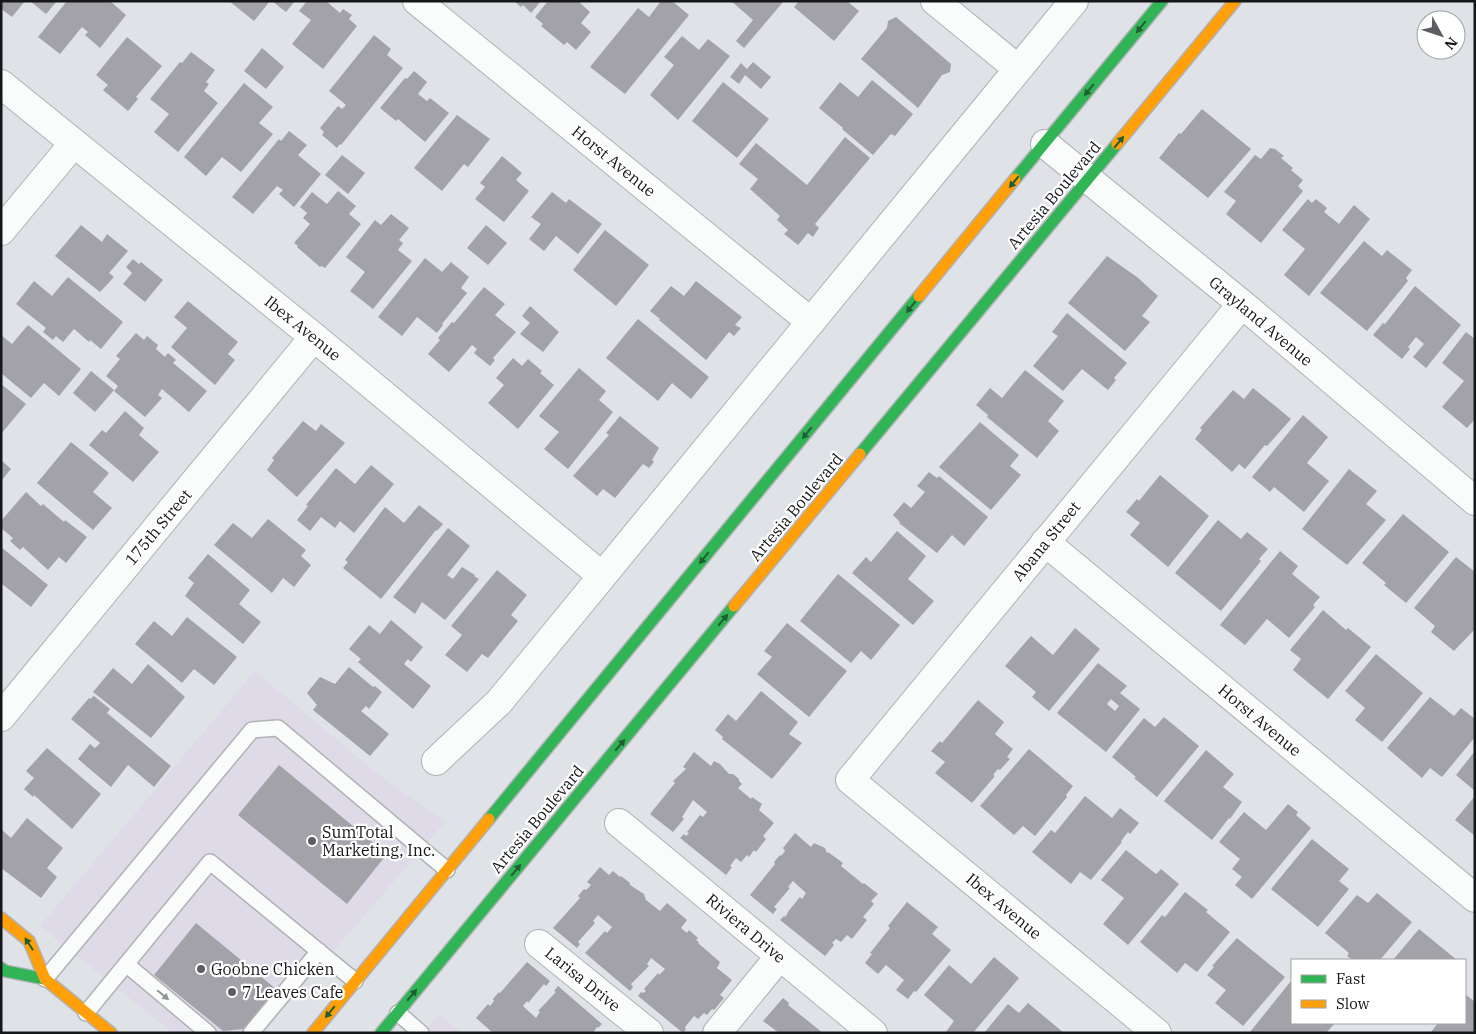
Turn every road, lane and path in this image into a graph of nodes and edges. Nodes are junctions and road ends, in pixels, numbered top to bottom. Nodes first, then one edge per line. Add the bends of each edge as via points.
1 (417, 1) edge
2 (935, 1) edge
3 (1074, 1) edge
4 (1162, 1) edge
5 (1235, 1) edge
6 (1018, 69) junction
7 (1, 84) edge
8 (74, 143) junction
9 (1045, 144) junction
10 (1088, 180) junction
11 (1, 232) edge
12 (1242, 304) junction
13 (811, 322) junction
14 (314, 337) junction
15 (1475, 500) edge
16 (1045, 542) junction
17 (602, 576) junction
18 (1, 717) edge
19 (436, 760) dead end
20 (850, 780) joint
21 (619, 823) dead end
22 (447, 870) junction
23 (1475, 898) edge
24 (1, 918) edge
25 (539, 944) dead end
26 (319, 951) junction
27 (780, 956) junction
28 (126, 964) junction
29 (1, 968) edge
30 (45, 979) junction
31 (355, 981) junction
32 (86, 1013) junction
33 (398, 1013) junction
34 (111, 1033) edge
35 (208, 1033) edge
36 (251, 1033) edge
37 (313, 1033) edge
38 (381, 1033) edge
39 (421, 1033) edge
40 (649, 1033) edge
41 (717, 1033) edge
42 (873, 1033) edge
43 (1157, 1033) edge

1 - 13 street, Horst Avenue
2 - 6 street
3 - 6 street
4 -> 9 main road
10 -> 5 main road, Artesia Boulevard
6 - 13 street
7 - 8 street, Ibex Avenue
8 - 11 street
8 - 14 street, Ibex Avenue
9 - 10 street, Grayland Avenue
9 -> 22 main road
10 - 12 street, Grayland Avenue
33 -> 10 main road, Artesia Boulevard
12 - 15 street, Grayland Avenue
12 - 16 street, Abana Street
13 - 17 street
14 - 17 street, Ibex Avenue
14 - 18 street, 175th Street
16 - 20 street, Abana Street
16 - 23 street, Horst Avenue
17 - 19 street via 499,702
20 - 43 street, Ibex Avenue
21 - 27 street, Riviera Drive
22 - 30 lane via 278,728 252,730
22 - 31 main road
30 -> 24 main road via 30,940
25 - 40 street, Larisa Drive
26 - 28 lane via 210,862
26 - 31 lane
26 - 36 lane
27 - 41 street
27 - 42 street, Riviera Drive
28 - 32 lane
28 -> 35 lane
29 - 30 main road
30 - 32 main road
31 -> 37 main road
32 - 34 main road
33 - 38 main road, Artesia Boulevard
33 - 39 lane

